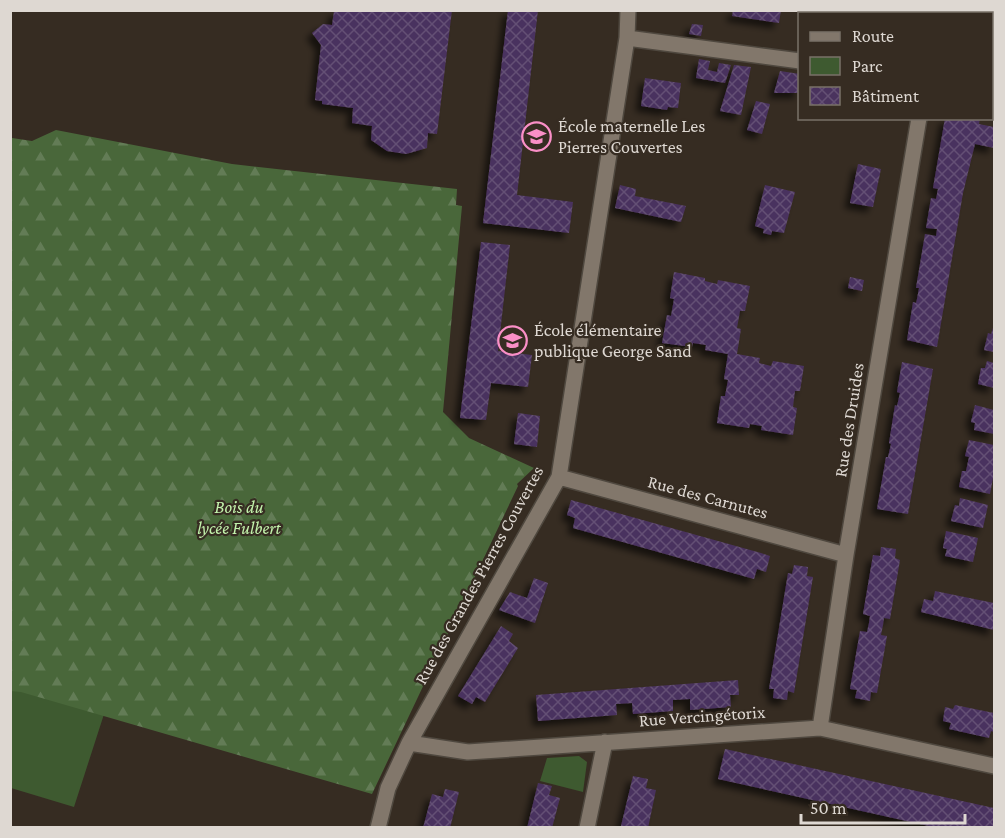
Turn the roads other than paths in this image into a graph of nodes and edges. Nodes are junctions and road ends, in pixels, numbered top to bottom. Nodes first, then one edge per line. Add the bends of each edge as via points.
1 (628, 10) edge
2 (627, 38) junction
3 (798, 62) edge
4 (919, 120) edge
5 (559, 477) junction
6 (846, 555) junction
7 (820, 728) junction
8 (605, 742) junction
9 (409, 743) junction
10 (994, 766) edge
11 (378, 828) edge
12 (587, 828) edge

1 - 2 street, Rue des Grandes Pierres Couvertes
2 - 3 street
2 - 5 street, Rue des Grandes Pierres Couvertes
4 - 6 street, Rue des Druides
5 - 6 street, Rue des Carnutes
5 - 9 street, Rue des Grandes Pierres Couvertes
6 - 7 street, Rue des Druides
7 - 8 street, Rue Vercingétorix
7 - 10 street, Rue Vercingétorix
8 - 9 street, Rue Vercingétorix via 468,752
8 - 12 street
9 - 11 street, Rue des Grandes Pierres Couvertes via 388,788

